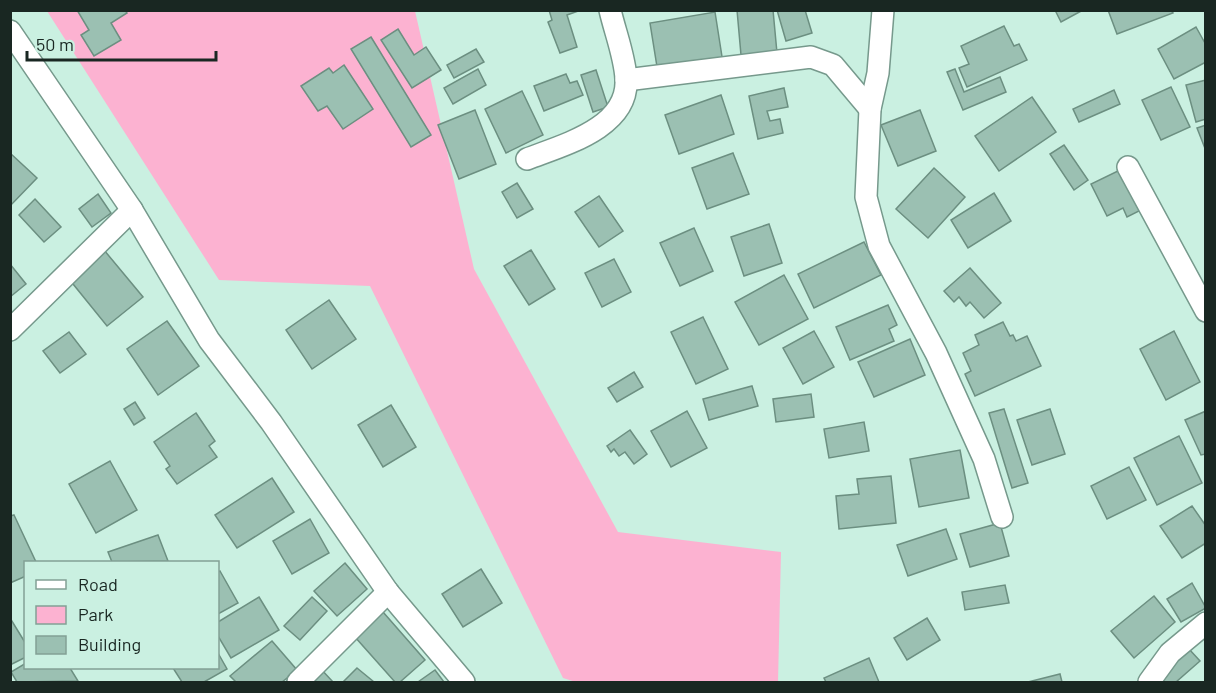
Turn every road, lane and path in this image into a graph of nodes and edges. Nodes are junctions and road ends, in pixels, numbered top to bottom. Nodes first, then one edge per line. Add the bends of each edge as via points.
1 (610, 10) edge
2 (883, 10) edge
3 (10, 31) edge
4 (626, 80) junction
5 (870, 109) junction
6 (527, 159) dead end
7 (1128, 167) dead end
8 (132, 210) junction
9 (1206, 311) edge
10 (10, 330) edge
11 (1002, 517) dead end
12 (388, 592) junction
13 (1206, 623) edge
14 (298, 682) edge
15 (464, 682) edge
16 (1149, 682) edge

1 - 4 street
2 - 5 street via 878,73
3 - 8 street
4 - 5 street via 811,57 833,65
4 - 6 street via 620,109 589,134
5 - 11 street via 866,197 879,246 936,353 984,459
7 - 9 street
8 - 10 street
8 - 12 street via 209,340 271,422
12 - 14 street
12 - 15 street
13 - 16 street via 1170,653

